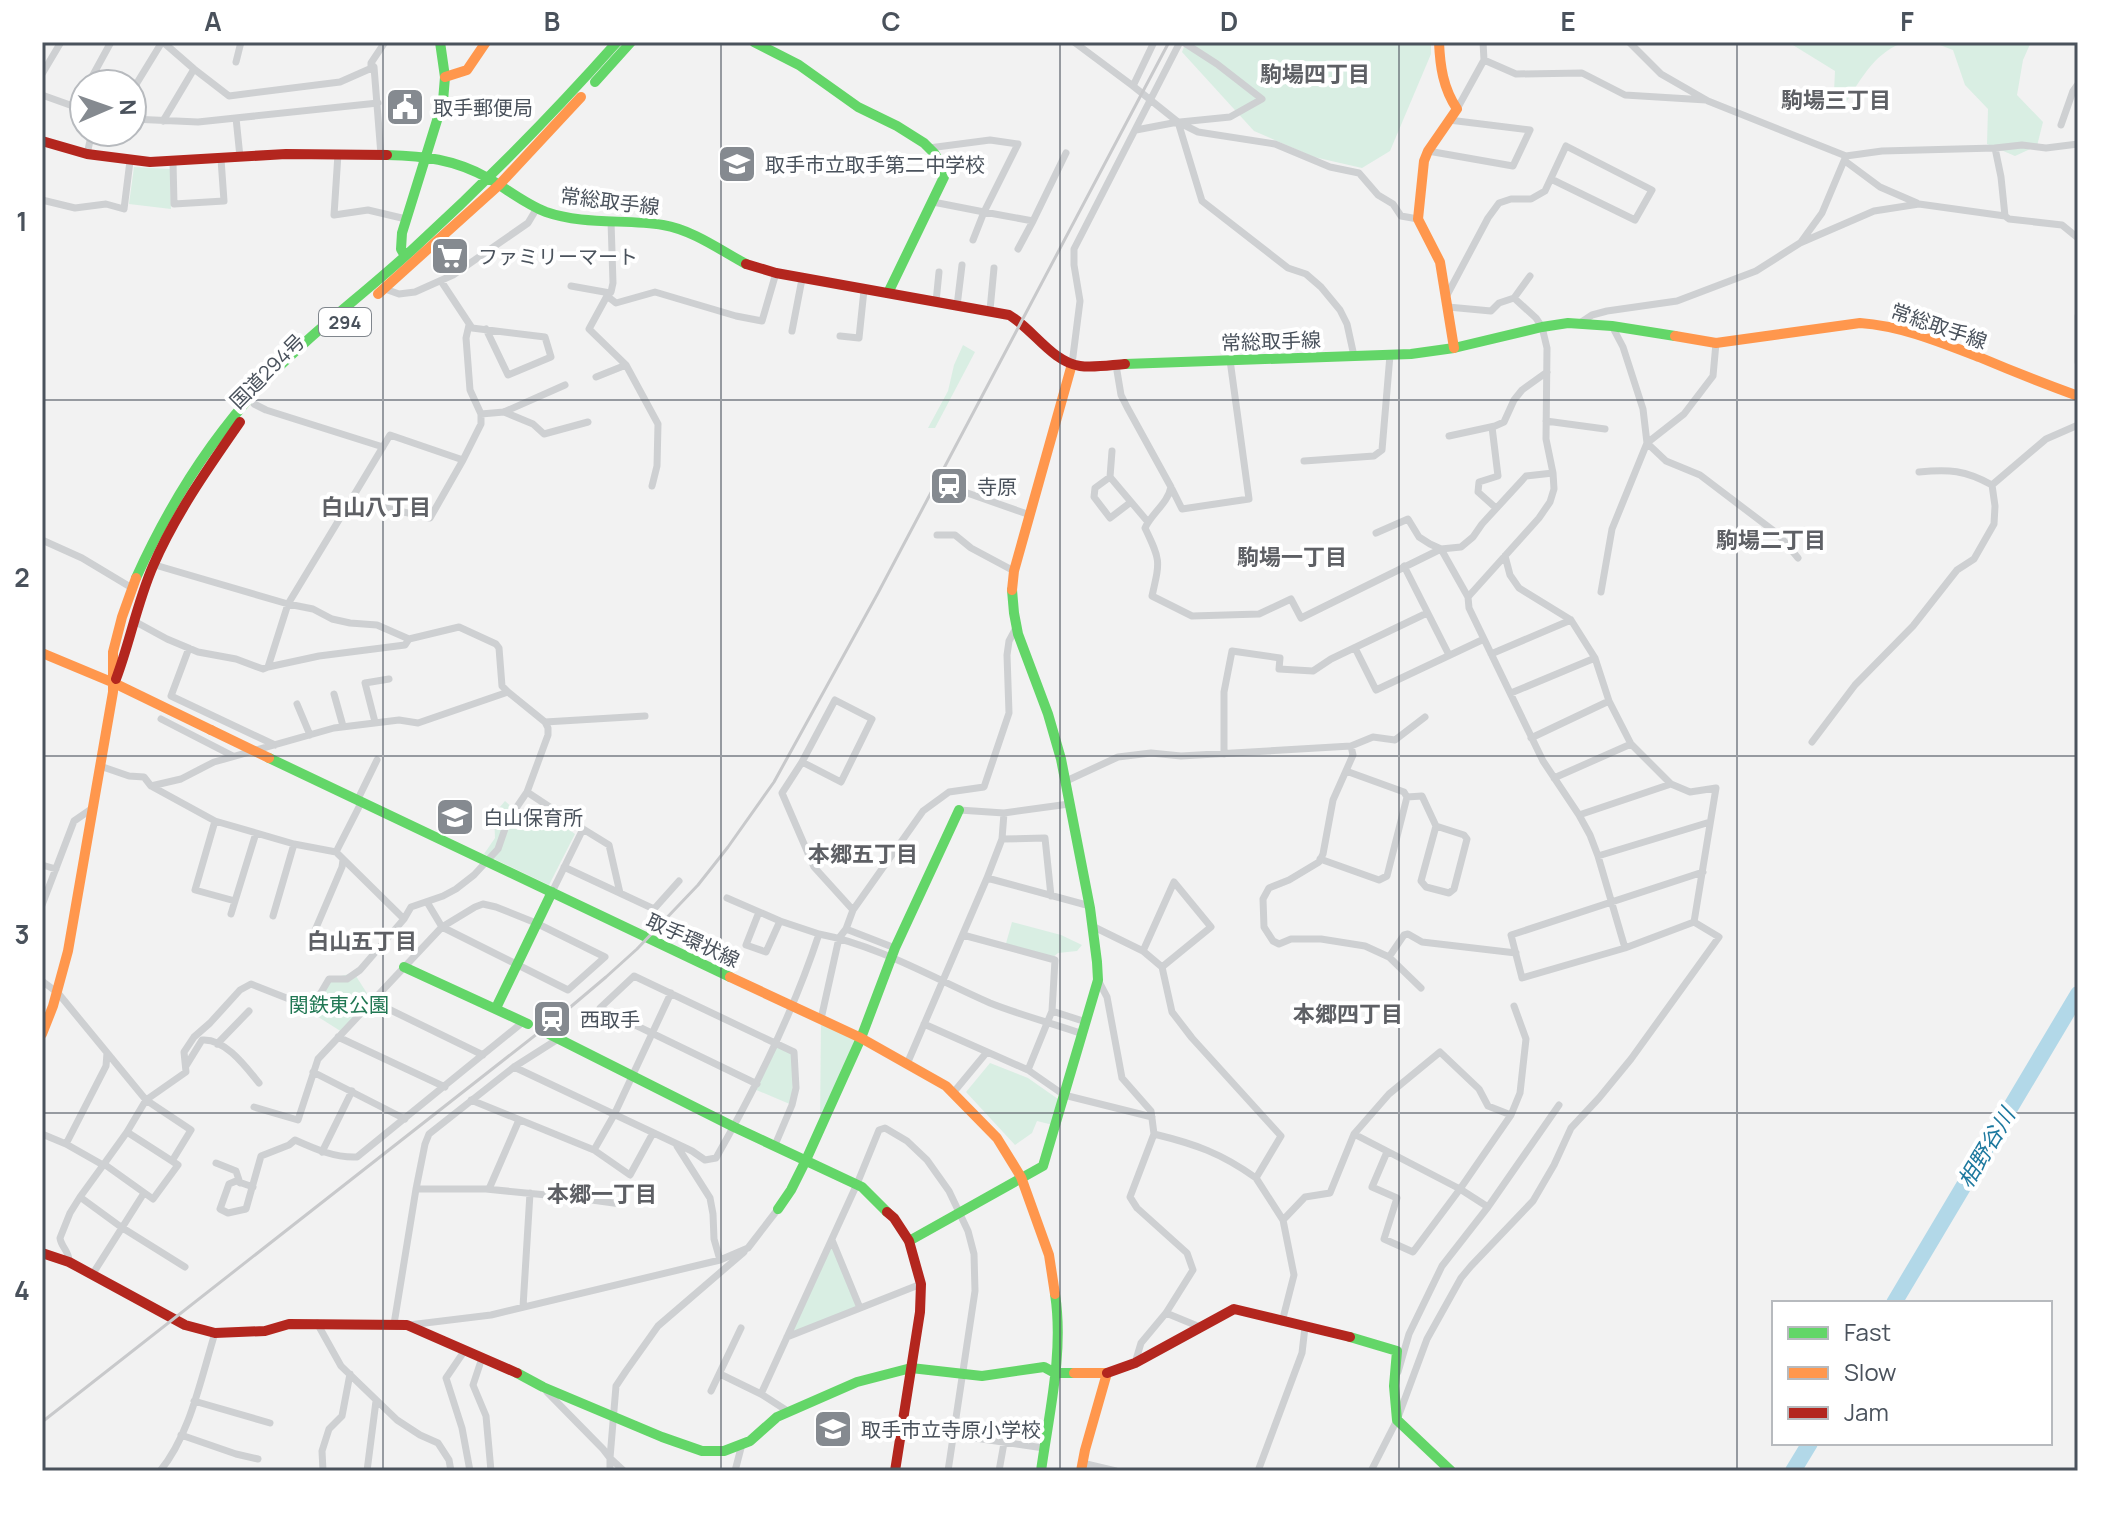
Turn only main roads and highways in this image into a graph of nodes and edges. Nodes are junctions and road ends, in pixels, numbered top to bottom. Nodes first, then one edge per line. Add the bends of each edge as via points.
1 (440, 42) edge
2 (486, 42) edge
3 (617, 42) edge
4 (631, 42) edge
5 (754, 42) edge
6 (1439, 42) edge
7 (445, 77) junction
8 (42, 141) edge
9 (426, 156) junction
10 (488, 178) junction
11 (499, 185) junction
12 (405, 256) junction
13 (381, 285) junction
14 (888, 293) junction
15 (1454, 348) junction
16 (1072, 364) junction
17 (2078, 396) edge
18 (42, 653) edge
19 (114, 683) junction
20 (959, 810) road end
21 (552, 892) junction
22 (404, 967) road end
23 (496, 1008) junction
24 (526, 1023) road end
25 (548, 1032) road end
26 (42, 1034) edge
27 (861, 1038) junction
28 (806, 1160) junction
29 (1021, 1177) junction
30 (778, 1209) road end
31 (909, 1241) junction
32 (42, 1253) edge
33 (911, 1368) junction
34 (1055, 1373) junction
35 (1107, 1373) junction
36 (1081, 1467) edge
37 (895, 1471) edge
38 (1041, 1471) edge
39 (1451, 1471) edge

1 - 7 main road
2 - 7 main road via 467,70
3 - 10 main road, 国道294号 / 294
4 - 11 main road, 国道294号 / 294
5 - 14 main road via 800,65 939,158 944,177
6 - 15 main road via 1441,71 1457,109 1424,161 1418,219 1440,262
7 - 9 main road
8 - 9 main road, 常総取手線 via 130,161 286,154
9 - 10 main road, 常総取手線
9 - 12 main road via 401,240
10 - 11 main road, 常総取手線
10 - 12 main road, 国道294号 / 294
11 - 13 main road, 国道294号 / 294
11 - 14 main road, 常総取手線 via 537,208 572,218 676,228 776,273
12 - 13 main road, 国道294号 / 294
13 - 19 main road, 国道294号 / 294 via 239,423 154,564
13 - 19 main road, 国道294号 / 294 via 270,376 197,466 133,589 112,655
14 - 16 main road, 常総取手線 via 1009,315
15 - 16 main road, 常総取手線 via 1390,355
15 - 17 main road, 常総取手線 via 1542,327 1579,324 1716,343 1860,323 1892,325
16 - 29 main road via 1014,571 1012,602 1016,628 1056,739 1090,906 1098,980 1043,1166
18 - 19 main road, 取手環状線
19 - 21 main road, 取手環状線, bridge via 170,702 269,758
19 - 26 main road, 国道294号 / 294 via 74,929
20 - 27 main road
21 - 23 main road
21 - 27 main road, 取手環状線
22 - 23 main road
23 - 24 main road
25 - 28 main road
27 - 28 main road
27 - 29 main road, 取手環状線 via 946,1086 997,1138
28 - 30 main road
28 - 31 main road via 857,1184 879,1201
29 - 31 main road
29 - 34 main road, 取手環状線 via 1049,1255 1059,1318
31 - 33 main road via 921,1284
32 - 33 main road via 69,1262 185,1325 215,1333 265,1331 289,1324 407,1325 702,1451 724,1451 750,1441 777,1417 857,1382
33 - 34 main road via 982,1376 1044,1367
33 - 37 main road
34 - 35 main road
34 - 38 main road, 取手環状線
35 - 36 main road
35 - 39 main road via 1234,1309 1354,1338 1397,1351 1397,1420

